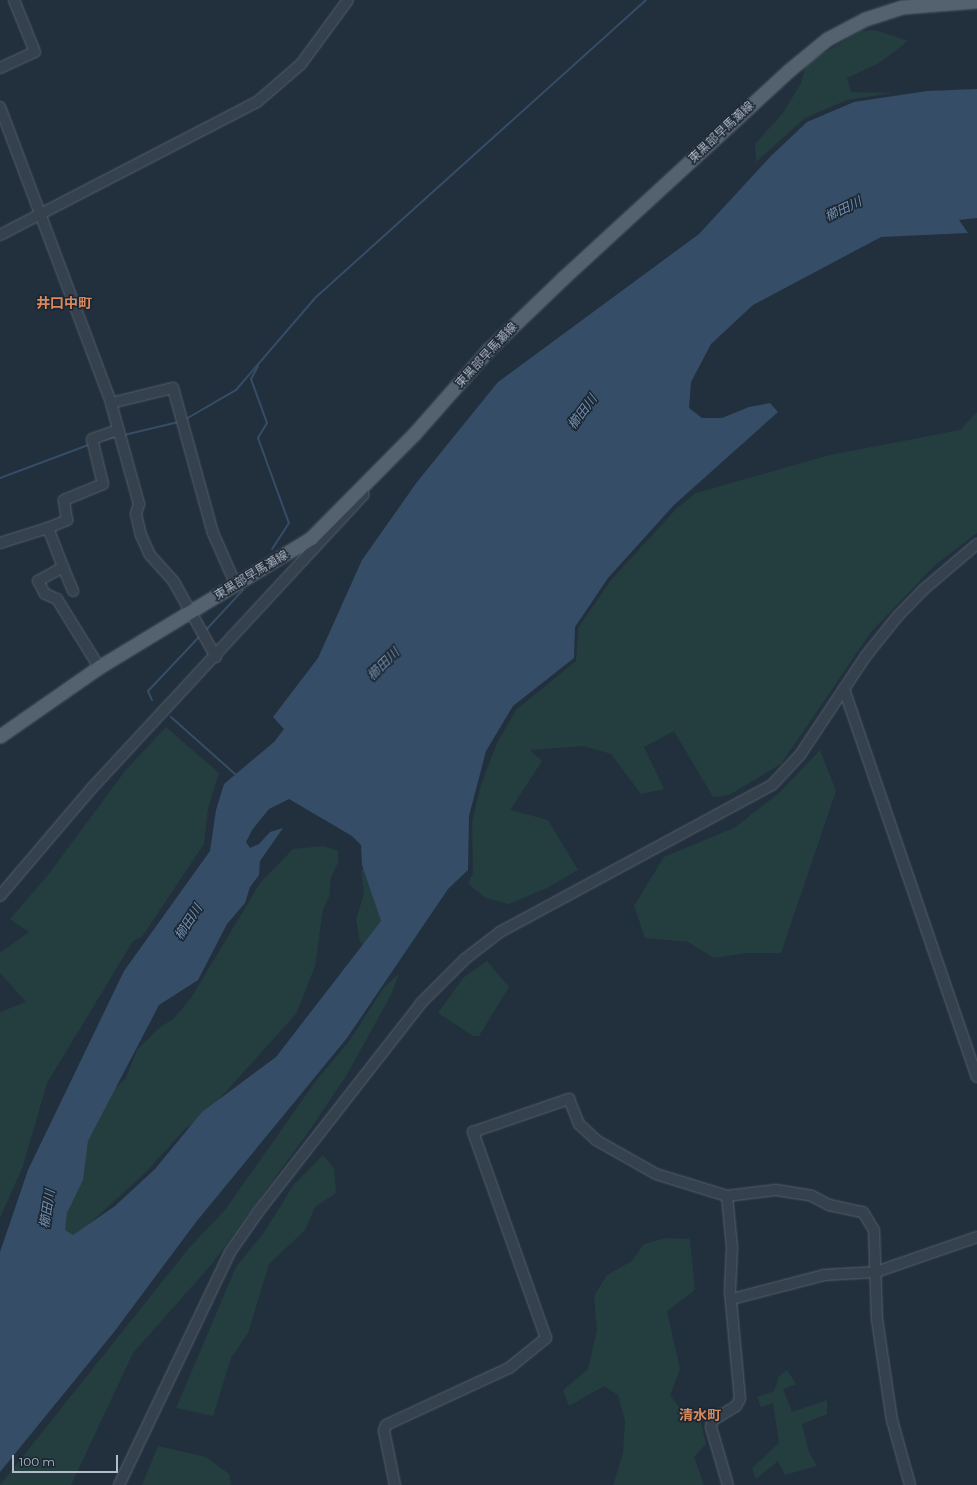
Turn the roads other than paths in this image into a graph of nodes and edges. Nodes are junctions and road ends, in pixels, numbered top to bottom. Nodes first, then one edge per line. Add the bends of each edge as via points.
1 (14, 0) edge
2 (348, 0) edge
3 (977, 1) edge
4 (0, 68) edge
5 (0, 108) edge
6 (4, 130) edge
7 (40, 215) junction
8 (0, 235) edge
9 (111, 402) junction
10 (119, 435) junction
11 (362, 487) junction
12 (48, 528) junction
13 (0, 543) edge
14 (977, 544) edge
15 (63, 567) junction
16 (236, 583) junction
17 (73, 591) dead end
18 (192, 616) junction
19 (216, 657) junction
20 (99, 667) junction
21 (844, 689) junction
22 (0, 736) edge
23 (0, 896) edge
24 (977, 1077) edge
25 (727, 1196) junction
26 (977, 1237) edge
27 (876, 1272) junction
28 (732, 1300) junction
29 (119, 1485) edge
30 (394, 1485) edge
31 (728, 1485) edge
32 (910, 1485) edge

1 - 4 street via 35,52
2 - 7 street via 301,64 257,102
3 - 11 main road, 東黒部早馬瀬線 via 902,7 848,27 808,53 592,250 500,339
5 - 6 street
6 - 7 street
7 - 8 street
7 - 9 street
9 - 10 street
9 - 16 street via 171,386 218,547
10 - 12 street via 94,444 103,484 66,498 67,520
10 - 18 street via 139,504 136,514 141,535 150,555 174,582
11 - 16 main road, 東黒部早馬瀬線 via 311,538
11 - 19 street via 363,495
12 - 13 street
12 - 15 street
14 - 21 street via 906,607
15 - 17 street
15 - 20 street via 38,581 45,594 57,599
16 - 18 main road, 東黒部早馬瀬線
18 - 19 street
18 - 20 main road, 東黒部早馬瀬線
19 - 23 street via 91,789
20 - 22 main road, 東黒部早馬瀬線
21 - 24 street
21 - 29 street via 800,755 772,786 500,932 465,959 421,1003 258,1212 230,1252
25 - 27 street via 776,1190 812,1196 829,1205 863,1212 874,1230
25 - 28 street via 732,1246
25 - 30 street via 656,1174 613,1152 579,1124 569,1099 473,1132 546,1338 509,1368 386,1425 384,1431
26 - 27 street
27 - 28 street via 824,1276
27 - 32 street via 877,1319 892,1420
28 - 31 street via 740,1399 736,1406 711,1424

